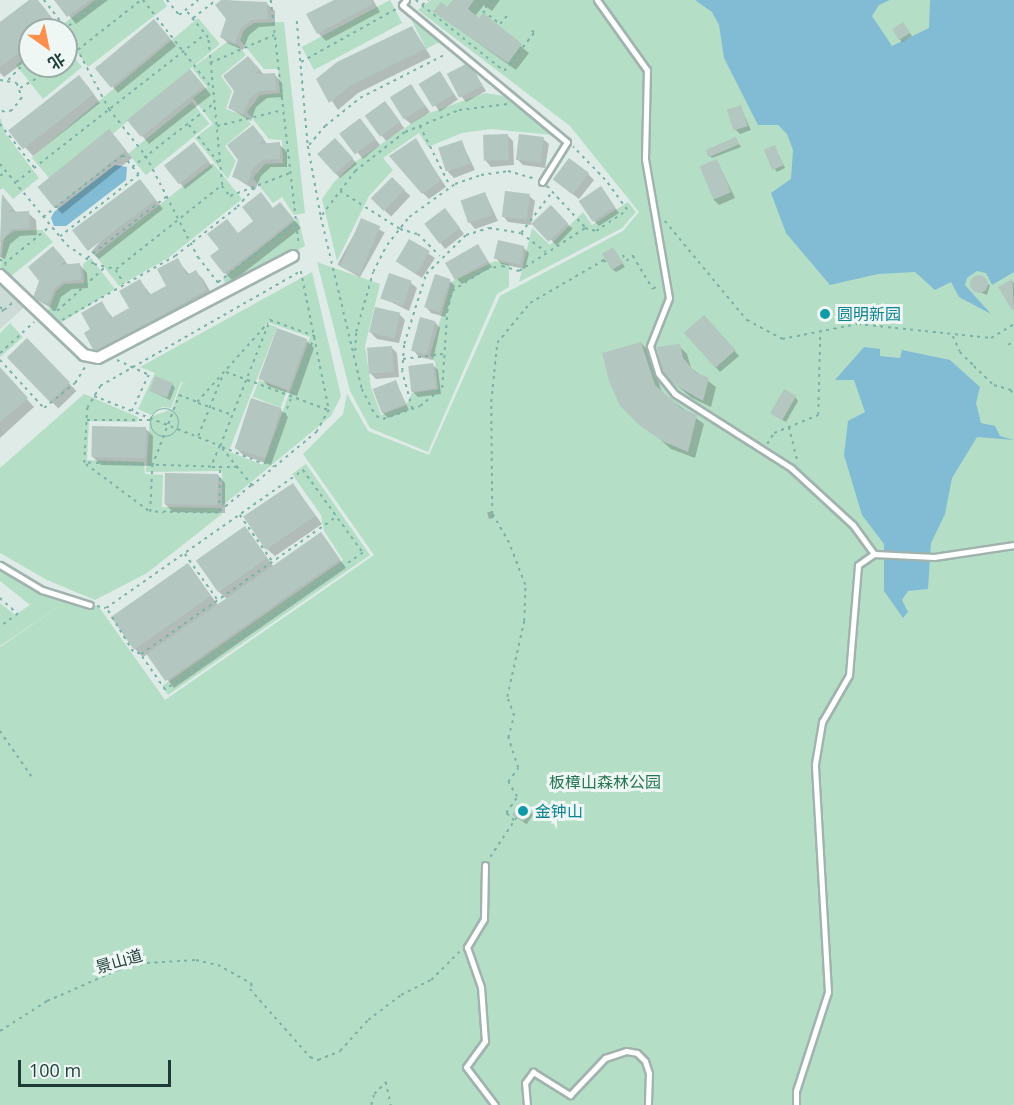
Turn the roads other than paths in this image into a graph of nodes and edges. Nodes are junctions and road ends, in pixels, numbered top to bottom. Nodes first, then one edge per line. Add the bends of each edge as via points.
1 (597, 0) edge
2 (404, 3) edge
3 (542, 182) road end
4 (292, 256) road end
5 (5, 273) edge
6 (1014, 545) edge
7 (874, 554) junction
8 (0, 565) edge
9 (90, 605) road end
10 (485, 865) road end
11 (495, 1105) edge
12 (527, 1105) edge
13 (648, 1105) edge
14 (796, 1105) edge

1 - 7 lane via 647,70 645,159 669,298 650,346 658,373 675,394 802,478 853,525
2 - 3 lane via 567,142
4 - 5 street via 221,287 98,358 84,355 54,324 47,311
6 - 7 lane via 934,557
7 - 14 lane via 858,565 849,675 822,722 815,764 828,992 796,1091
8 - 9 lane via 42,590
10 - 11 lane via 484,919 467,947 481,987 485,1028 481,1049 466,1067
12 - 13 lane via 525,1083 533,1072 570,1095 605,1058 626,1051 637,1053 645,1062 649,1073

